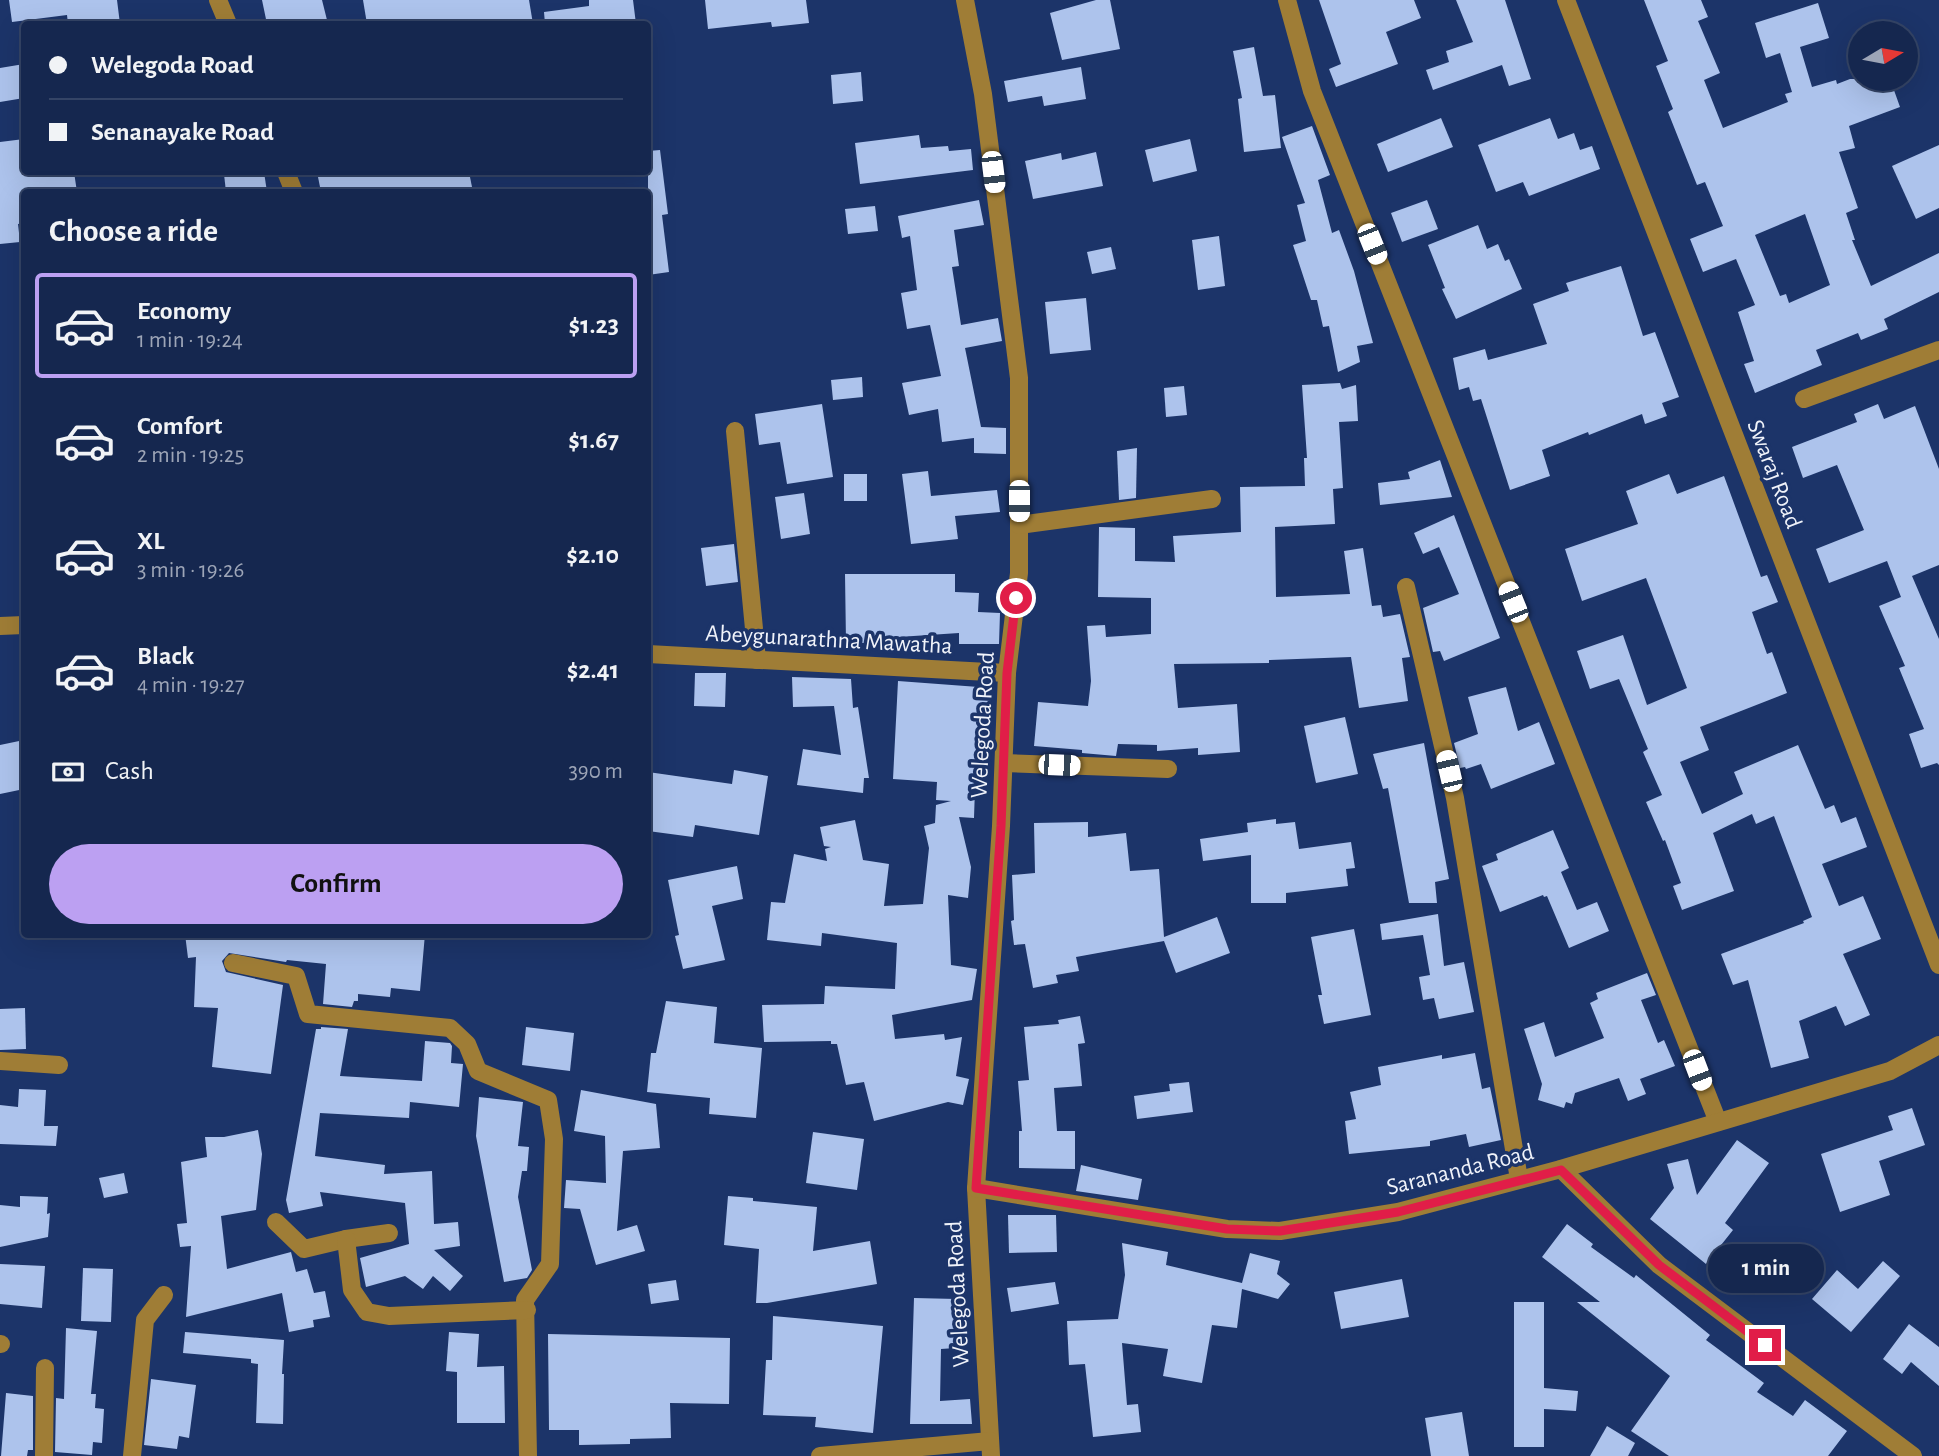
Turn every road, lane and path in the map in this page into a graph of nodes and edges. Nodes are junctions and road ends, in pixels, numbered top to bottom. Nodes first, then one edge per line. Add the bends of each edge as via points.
1 (218, 0) edge
2 (965, 0) edge
3 (1287, 0) edge
4 (1566, 0) edge
5 (227, 21) edge
6 (1939, 350) edge
7 (1804, 399) dead end
8 (735, 431) dead end
9 (1212, 499) dead end
10 (1019, 525) junction
11 (1406, 587) dead end
12 (21, 625) edge
13 (0, 626) edge
14 (651, 654) edge
15 (757, 660) junction
16 (1007, 673) junction
17 (1004, 763) junction
18 (1168, 769) dead end
19 (233, 963) dead end
20 (1939, 965) edge
21 (1939, 1045) edge
22 (0, 1060) edge
23 (59, 1065) dead end
24 (1718, 1122) junction
25 (1561, 1170) junction
26 (1519, 1179) junction
27 (976, 1188) junction
28 (276, 1222) dead end
29 (389, 1233) dead end
30 (346, 1239) junction
31 (164, 1295) dead end
32 (527, 1310) junction
33 (45, 1368) dead end
34 (990, 1449) edge
35 (44, 1456) edge
36 (132, 1456) edge
37 (528, 1456) edge
38 (820, 1456) edge
39 (1913, 1456) edge

1 - 5 street
2 - 10 street, Welegoda Road via 983,94 1019,378
3 - 24 street via 1312,91
4 - 20 street, Swaraj Road
6 - 7 street
8 - 15 street
9 - 10 street
10 - 16 street, Welegoda Road via 1019,573
11 - 26 street via 1455,798
12 - 13 street
14 - 15 street, Abeygunarathna Mawatha
15 - 16 street, Abeygunarathna Mawatha
16 - 17 street, Welegoda Road
17 - 18 street
17 - 27 street, Welegoda Road
19 - 32 street via 296,976 308,1014 450,1028 467,1044 478,1071 548,1100 555,1139 550,1264 525,1300
21 - 24 street, Sarananda Road via 1890,1071
22 - 23 street
24 - 25 street, Sarananda Road
25 - 26 street, Sarananda Road
25 - 39 street via 1659,1265
26 - 27 street, Sarananda Road via 1398,1212 1280,1231 1227,1229
27 - 34 street, Welegoda Road
28 - 30 street via 304,1250
29 - 30 street
30 - 32 street via 352,1290 367,1312 389,1317
31 - 36 street via 145,1320
32 - 37 street
33 - 35 street
34 - 38 street

